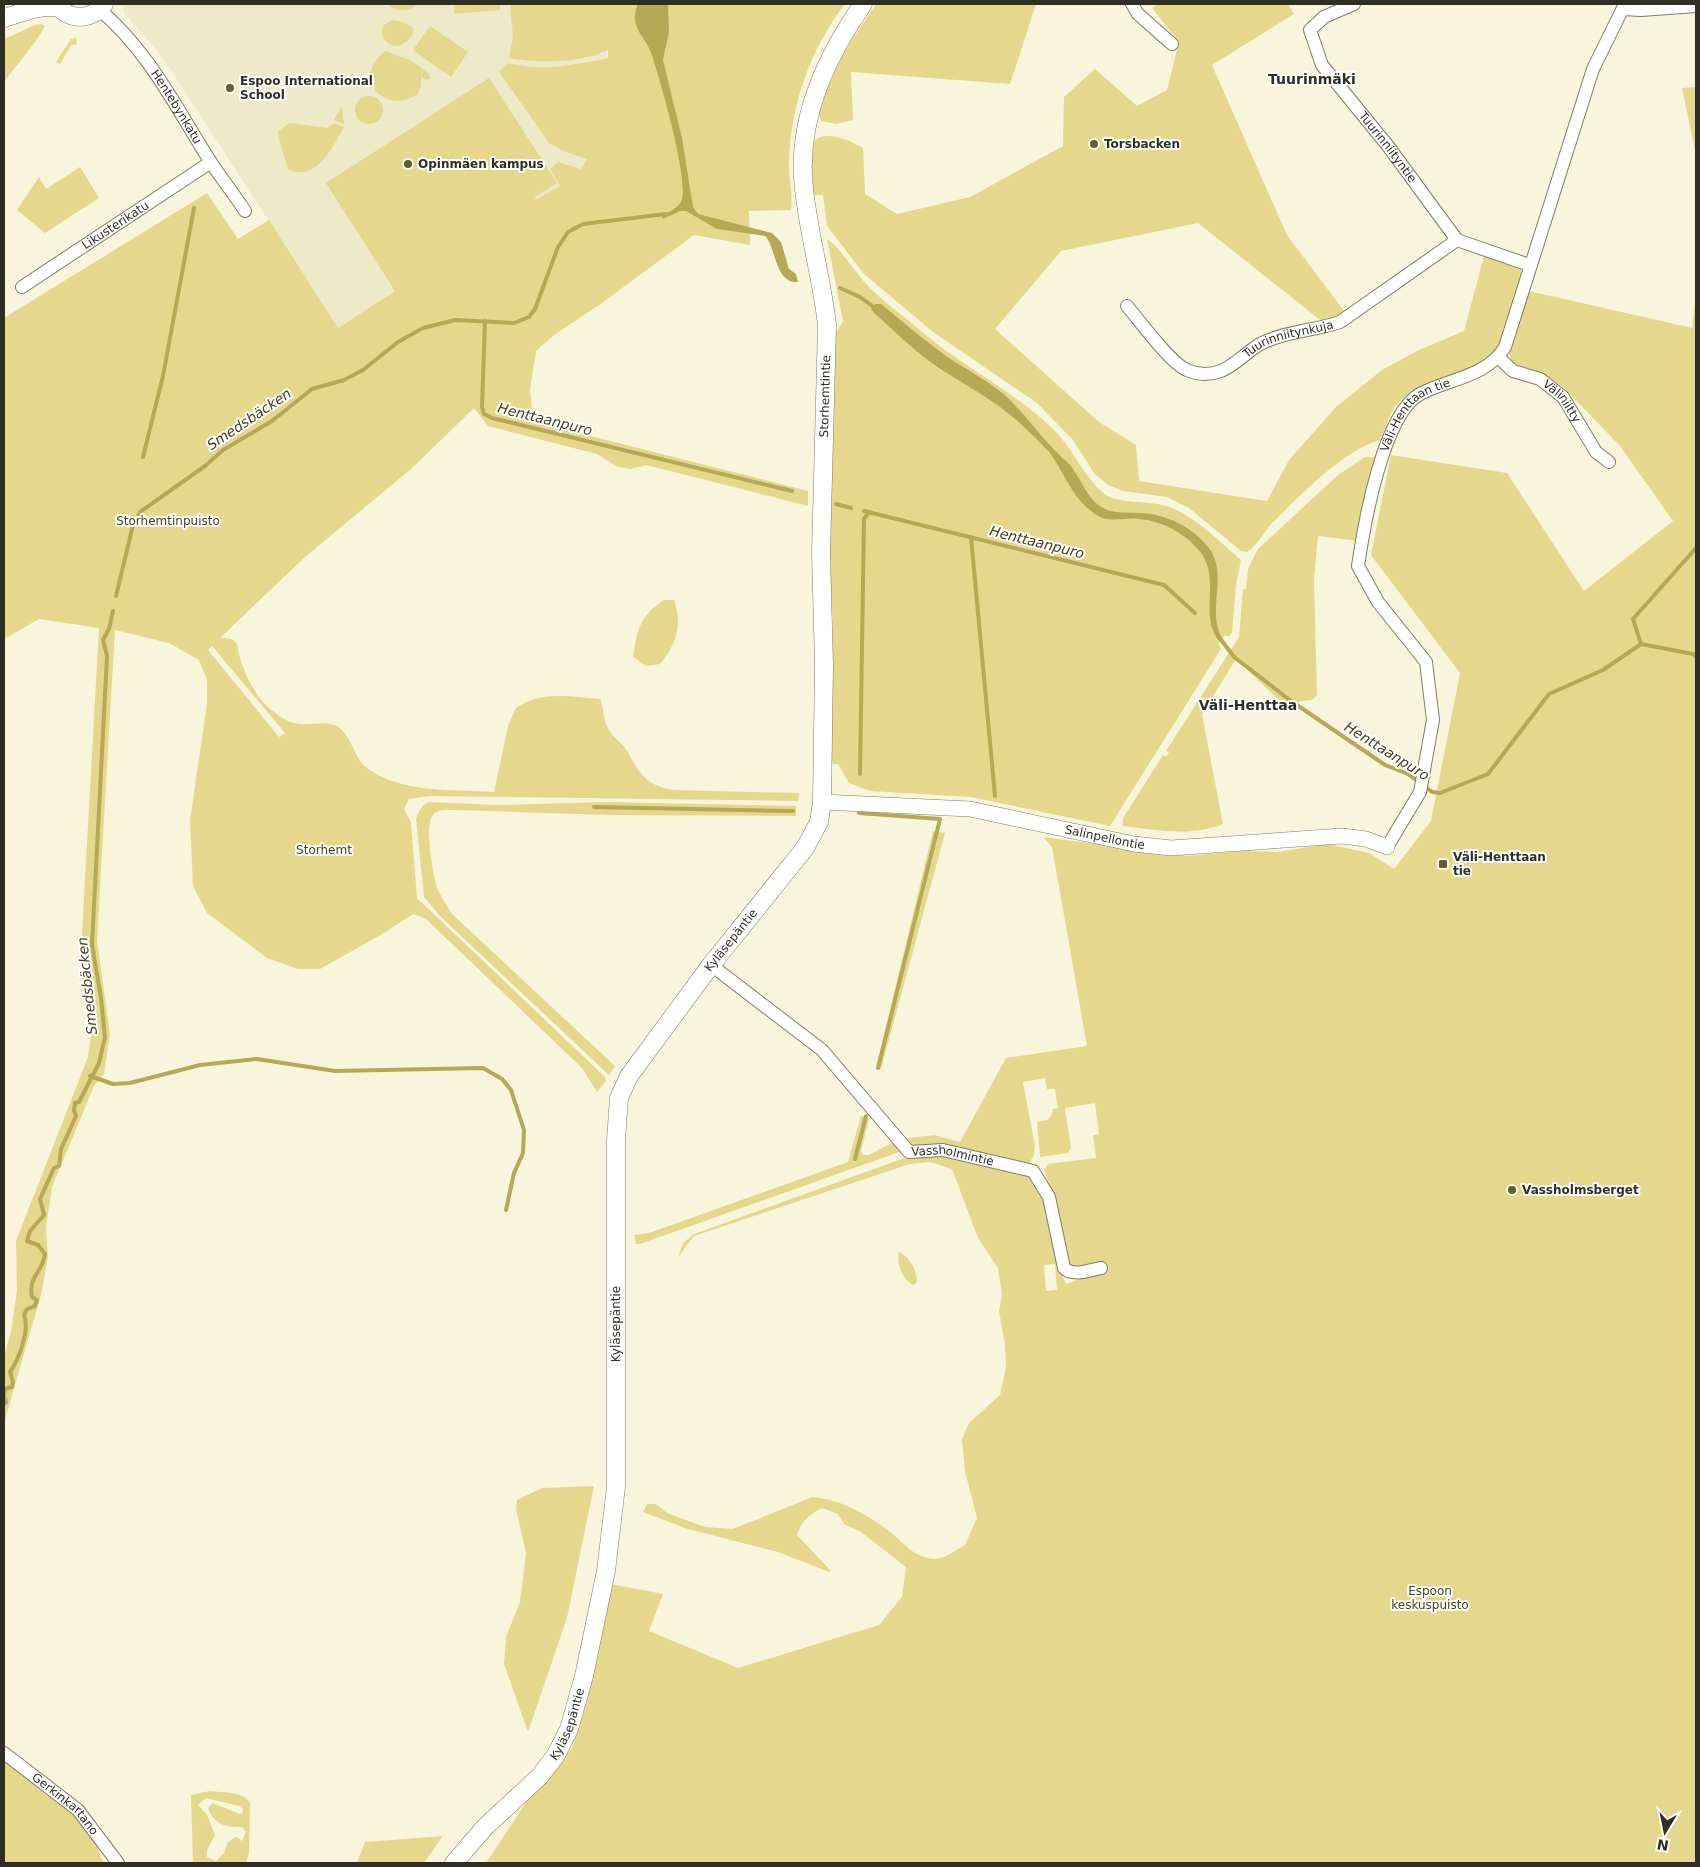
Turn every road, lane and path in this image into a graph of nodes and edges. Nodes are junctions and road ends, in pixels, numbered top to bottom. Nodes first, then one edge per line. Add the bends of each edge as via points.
1 (863, 4) edge
2 (1132, 4) edge
3 (1354, 4) edge
4 (58, 6) edge
5 (1624, 6) edge
6 (1696, 6) edge
7 (102, 7) edge
8 (4, 18) edge
9 (1172, 44) dead end
10 (211, 162) junction
11 (245, 211) dead end
12 (1457, 240) junction
13 (1529, 265) junction
14 (22, 287) dead end
15 (1127, 306) dead end
16 (1498, 358) junction
17 (1609, 462) dead end
18 (822, 802) junction
19 (1387, 847) joint
20 (711, 965) junction
21 (1101, 1268) dead end
22 (4, 1753) edge
23 (118, 1863) edge
24 (454, 1863) edge

1 - 18 main road, Storhemtintie via 820,77 806,128 802,162 827,325 820,591 824,634
2 - 9 street via 1138,14
3 - 12 street, Tuurinniityntie via 1324,17 1310,30 1322,65 1388,146
4 - 7 main road via 79,17 93,14
4 - 8 main road
5 - 6 street via 1641,10
5 - 13 street via 1593,70
7 - 10 street, Hentebynkatu via 150,62
10 - 11 street, Hentebynkatu
10 - 14 street, Likusterikatu
12 - 13 street
12 - 15 street, Tuurinniitynkuja via 1340,322 1274,338 1212,374 1196,373 1180,366
13 - 16 street via 1508,337
16 - 17 street, Väliniitty via 1513,371 1540,380 1563,397 1596,452
16 - 19 street, Väli-Henttaan tie via 1476,371 1418,395 1402,408 1382,461 1362,539 1358,566 1378,602 1426,662 1433,720 1420,792
18 - 19 street, Salinpellontie via 970,809 1134,844 1164,847 1189,848 1342,836 1366,839
18 - 20 main road, Kyläsepäntie via 819,822 805,848
20 - 21 street, Vassholmintie via 822,1050 909,1152 943,1150 1033,1171 1049,1197 1064,1268 1074,1273
20 - 24 main road, Kyläsepäntie via 629,1076 619,1098 614,1508 606,1571 584,1676 569,1729 560,1749 540,1776 485,1827
22 - 23 street, Gerkinkartano via 78,1810

